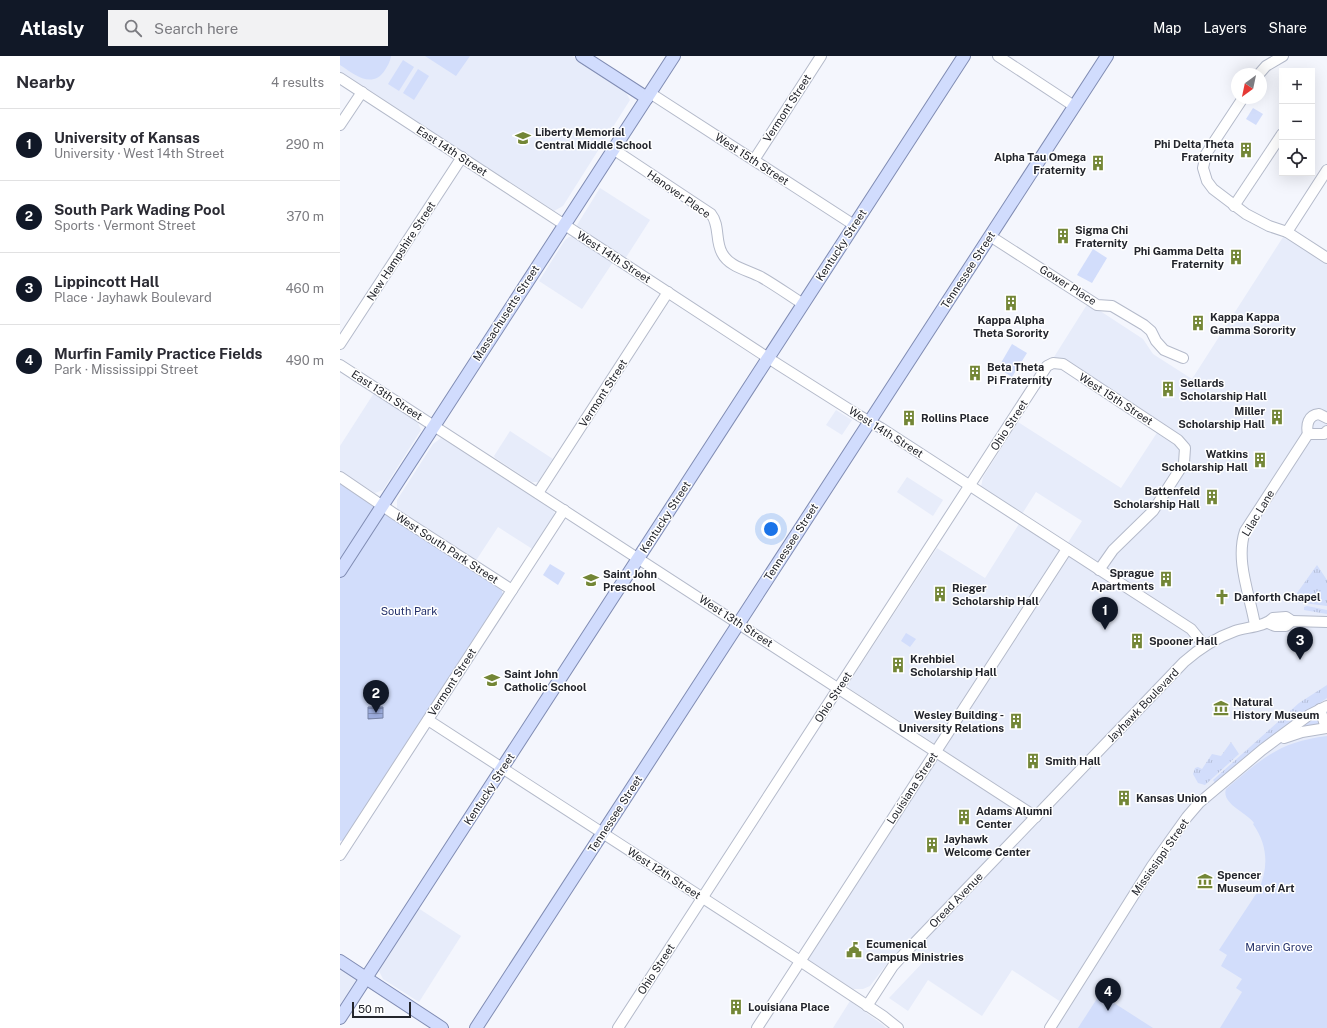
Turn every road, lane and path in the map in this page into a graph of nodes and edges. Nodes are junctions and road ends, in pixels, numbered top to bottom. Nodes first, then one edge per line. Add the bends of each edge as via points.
1 (582, 56) edge
2 (674, 56) edge
3 (821, 56) edge
4 (964, 56) edge
5 (998, 56) edge
6 (1107, 56) edge
7 (1283, 56) edge
8 (1265, 68) edge
9 (340, 78) edge
10 (362, 92) junction
11 (648, 95) junction
12 (1238, 104) edge
13 (1074, 106) junction
14 (340, 125) edge
15 (1279, 138) edge
16 (613, 149) junction
17 (462, 157) junction
18 (754, 160) junction
19 (1327, 170) edge
20 (1234, 206) junction
21 (564, 224) junction
22 (854, 225) junction
23 (1287, 232) junction
24 (990, 236) junction
25 (1327, 258) edge
26 (668, 292) junction
27 (803, 304) junction
28 (340, 344) edge
29 (768, 358) junction
30 (1183, 358) dead end
31 (340, 364) edge
32 (1047, 366) joint
33 (1327, 418) edge
34 (869, 422) junction
35 (434, 426) junction
36 (1308, 434) junction
37 (1326, 434) edge
38 (340, 476) edge
39 (970, 486) junction
40 (538, 493) junction
41 (383, 506) junction
42 (564, 510) junction
43 (1067, 549) junction
44 (638, 558) junction
45 (1099, 570) junction
46 (340, 571) edge
47 (512, 590) junction
48 (1327, 622) edge
49 (739, 623) junction
50 (1255, 625) junction
51 (1204, 645) junction
52 (839, 688) junction
53 (1323, 708) edge
54 (428, 720) junction
55 (1327, 728) edge
56 (1278, 740) junction
57 (936, 751) junction
58 (502, 768) junction
59 (1036, 817) junction
60 (603, 833) junction
61 (341, 852) edge
62 (702, 898) junction
63 (340, 961) edge
64 (800, 961) junction
65 (366, 978) junction
66 (867, 1006) junction
67 (340, 1018) edge
68 (442, 1028) edge
69 (476, 1028) edge
70 (618, 1028) edge
71 (757, 1028) edge
72 (898, 1028) edge
73 (1050, 1028) edge

1 - 11 main road
2 - 11 main road, Massachusetts Street
3 - 18 street, Vermont Street
4 - 22 main road, Kentucky Street
5 - 13 street
6 - 13 main road, Tennessee Street
7 - 8 street
9 - 10 street, East 14th Street
10 - 14 street
10 - 17 street, East 14th Street
11 - 16 main road, Massachusetts Street
11 - 18 street, West 15th Street
12 - 20 street via 1209,149 1203,168 1207,181
13 - 24 main road, Tennessee Street
15 - 20 street
16 - 21 main road, Massachusetts Street
16 - 27 street, Hanover Place via 711,214 716,222 720,248 727,259
17 - 21 street, East 14th Street
17 - 28 street, New Hampshire Street
18 - 22 street, West 15th Street
19 - 23 street
20 - 23 street via 1261,223
21 - 26 street, West 14th Street
21 - 35 main road, Massachusetts Street
22 - 27 main road, Kentucky Street
23 - 25 street
24 - 30 street, Gower Place via 1091,301 1112,306 1144,325 1164,350
24 - 34 main road, Tennessee Street
26 - 29 street, West 14th Street
26 - 40 street, Vermont Street
27 - 29 main road, Kentucky Street
29 - 34 street, West 14th Street
29 - 44 main road, Kentucky Street
31 - 35 street, East 13th Street
32 - 39 street, Ohio Street
32 - 45 street, West 15th Street via 1052,363 1062,364 1183,444 1186,453 1184,462 1153,511 1113,550
33 - 36 street, Lilac Lane via 1319,414 1313,416 1307,426
34 - 39 street, West 14th Street
34 - 49 main road, Tennessee Street
35 - 40 street, West 13th Street
35 - 41 main road, Massachusetts Street
36 - 37 street
36 - 50 street, Lilac Lane via 1245,531 1242,540 1244,573
38 - 41 street, West South Park Street
39 - 43 street, West 14th Street
39 - 52 street, Ohio Street
40 - 42 street, West 13th Street
41 - 46 main road, Massachusetts Street
41 - 47 street, West South Park Street
42 - 44 street, West 13th Street
42 - 47 street, Vermont Street
43 - 45 street, West 14th Street
43 - 57 street, Louisiana Street
44 - 49 street, West 13th Street
44 - 58 main road, Kentucky Street
45 - 51 street, West 14th Street via 1191,629
47 - 54 street, Vermont Street
48 - 50 street, Jayhawk Boulevard via 1292,621 1286,626 1268,623
49 - 52 street, West 13th Street
49 - 60 main road, Tennessee Street
50 - 51 street, Jayhawk Boulevard via 1234,631
51 - 59 street, Jayhawk Boulevard via 1184,662
52 - 57 street, West 13th Street
52 - 62 street, Ohio Street
53 - 55 street
53 - 56 street, Mississippi Street via 1298,723
54 - 58 street, West 12th Street
54 - 61 street, Vermont Street
55 - 56 street via 1302,732
56 - 73 street, Mississippi Street via 1262,750 1199,803 1177,830
57 - 59 street, West 13th Street
57 - 64 street, Louisiana Street
58 - 60 street, West 12th Street
58 - 65 main road, Kentucky Street
59 - 66 street, Oread Avenue via 893,966
60 - 62 street, West 12th Street
60 - 69 main road, Tennessee Street
62 - 64 street, West 12th Street
62 - 70 street, Ohio Street
63 - 65 main road
64 - 66 street, West 12th Street
64 - 71 street, Louisiana Street
65 - 67 main road, Kentucky Street
65 - 68 main road
66 - 72 street, West 12th Street

